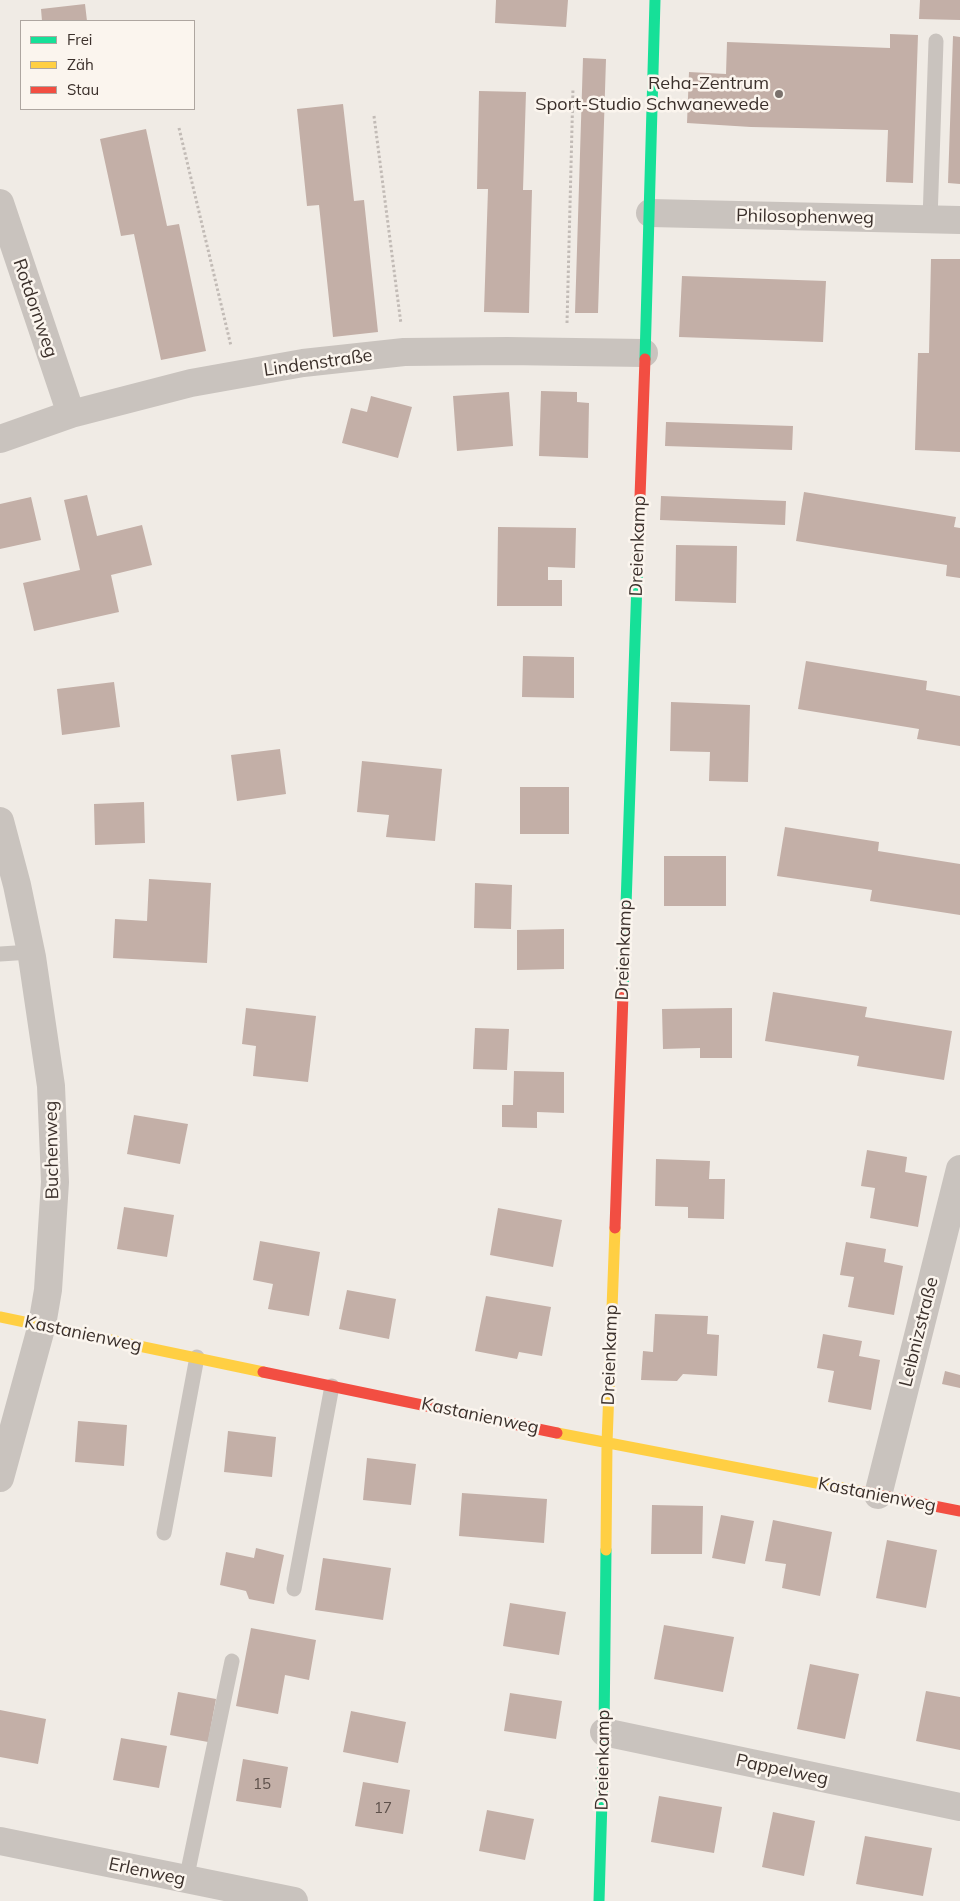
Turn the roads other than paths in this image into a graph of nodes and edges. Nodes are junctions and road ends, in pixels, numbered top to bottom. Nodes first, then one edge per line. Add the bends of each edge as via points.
1 (656, 0) edge
2 (936, 41) dead end
3 (0, 203) edge
4 (650, 213) junction
5 (930, 220) junction
6 (960, 220) edge
7 (644, 353) junction
8 (71, 414) junction
9 (0, 439) edge
10 (0, 822) edge
11 (31, 952) junction
12 (0, 954) edge
13 (960, 1169) edge
14 (953, 1228) edge
15 (0, 1317) edge
16 (42, 1325) junction
17 (197, 1357) junction
18 (332, 1386) junction
19 (607, 1443) junction
20 (0, 1478) edge
21 (878, 1495) junction
22 (960, 1511) edge
23 (164, 1533) dead end
24 (294, 1589) dead end
25 (232, 1661) dead end
26 (604, 1732) junction
27 (960, 1808) edge
28 (0, 1841) edge
29 (186, 1880) junction
30 (294, 1901) edge
31 (600, 1901) edge

1 - 4 street, Dreienkamp
2 - 5 lane
3 - 8 street, Rotdornweg
4 - 5 street, Philosophenweg
4 - 7 street, Dreienkamp
5 - 6 street, Philosophenweg
7 - 8 street, Lindenstraße via 404,352 303,363 191,383
7 - 19 street, Dreienkamp
8 - 9 street, Lindenstraße
10 - 11 street, Buchenweg
11 - 12 lane
11 - 16 street, Buchenweg via 51,1086 56,1182 48,1290
13 - 14 street, Leibnizstraße
14 - 21 street, Leibnizstraße
15 - 16 street, Kastanienweg
16 - 17 street, Kastanienweg
16 - 20 street, Buchenweg
17 - 18 street, Kastanienweg
17 - 23 lane
18 - 19 street, Kastanienweg
18 - 24 lane
19 - 21 street, Kastanienweg
19 - 26 street, Dreienkamp
21 - 22 street, Kastanienweg
25 - 29 lane
26 - 27 street, Pappelweg
26 - 31 street, Dreienkamp
28 - 29 street, Erlenweg
29 - 30 street, Erlenweg

